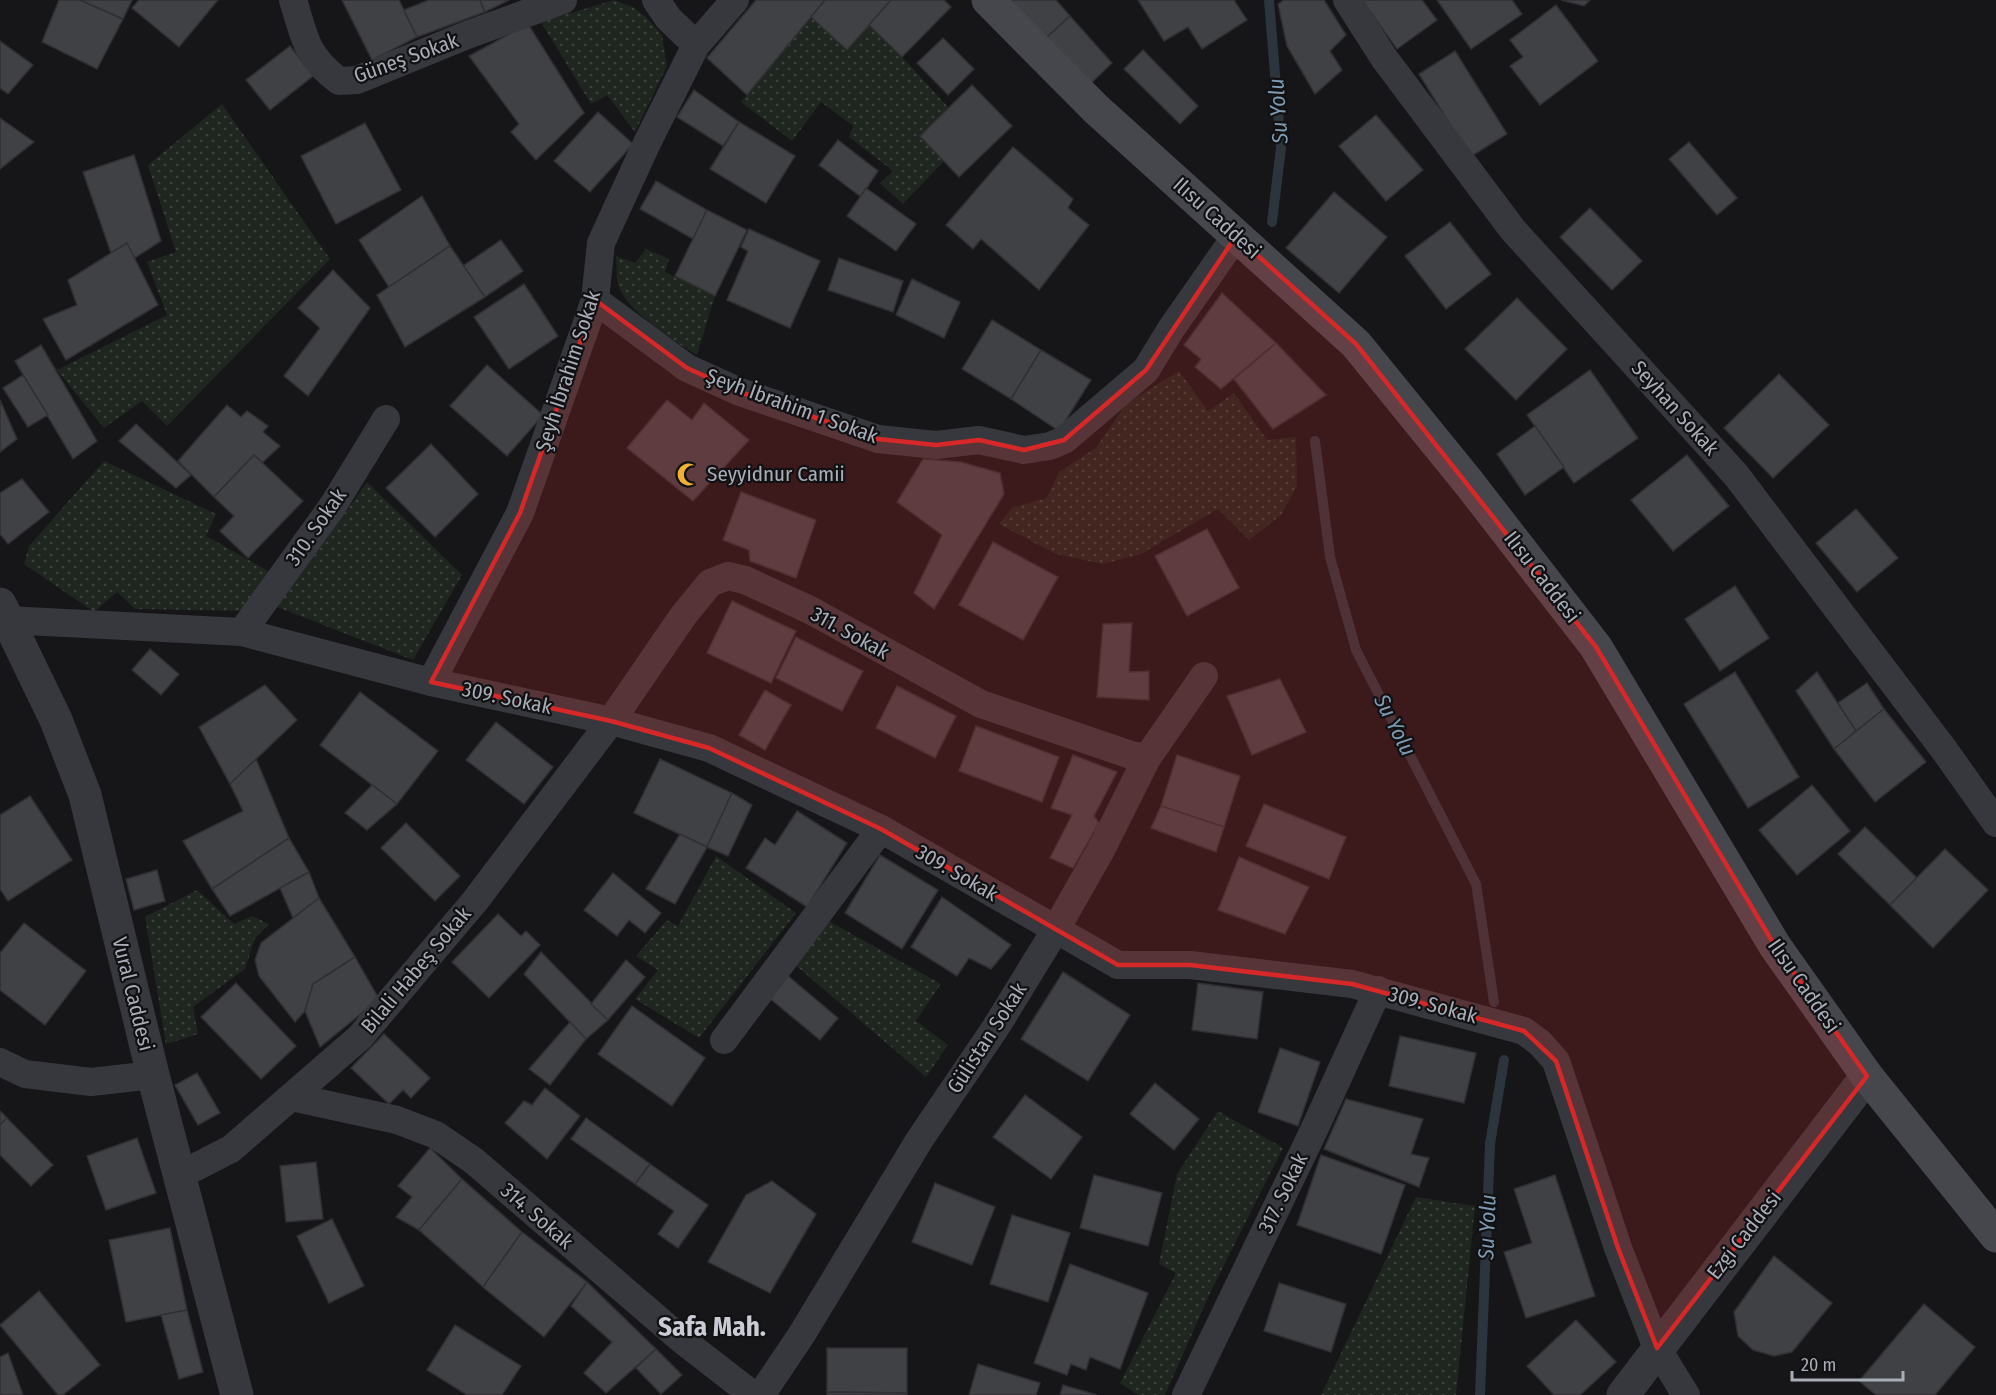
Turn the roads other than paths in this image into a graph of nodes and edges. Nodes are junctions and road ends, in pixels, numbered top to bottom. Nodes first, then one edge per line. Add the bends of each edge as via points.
1 (293, 0) edge
2 (563, 0) edge
3 (656, 0) edge
4 (735, 0) edge
5 (988, 0) edge
6 (1347, 0) edge
7 (696, 45) junction
8 (1236, 236) junction
9 (595, 300) junction
10 (386, 419) dead end
11 (2, 614) edge
12 (242, 632) junction
13 (1204, 676) dead end
14 (431, 682) junction
15 (611, 721) junction
16 (1147, 758) junction
17 (1996, 823) edge
18 (880, 829) junction
19 (1056, 929) junction
20 (1378, 990) junction
21 (724, 1040) dead end
22 (0, 1062) edge
23 (153, 1075) junction
24 (1867, 1076) junction
25 (292, 1097) junction
26 (180, 1175) junction
27 (1996, 1236) edge
28 (1657, 1348) junction
29 (237, 1395) edge
30 (753, 1395) edge
31 (760, 1395) edge
32 (1186, 1395) edge
33 (1623, 1395) edge
34 (1686, 1395) edge

1 - 2 street, Güneş Sokak via 310,52 339,81 357,80
3 - 7 street
4 - 7 street, Şeyh İbrahim Sokak
5 - 8 main road, Ilısu Caddesi via 1096,110
6 - 17 street, Seyhan Sokak via 1384,57 1513,230 1736,475
7 - 9 street, Şeyh İbrahim Sokak via 601,243
8 - 9 street, Şeyh İbrahim 1 Sokak via 1146,370 1064,440 1024,450 979,440 936,445 878,439 751,396 687,368
8 - 24 main road, Ilısu Caddesi via 1356,344 1596,647 1775,946
9 - 14 street, Şeyh İbrahim Sokak via 520,513
10 - 12 street, 310. Sokak via 332,507
11 - 12 street, 309. Sokak
11 - 23 street, Vural Caddesi via 56,720 85,795
12 - 14 street, 309. Sokak
13 - 16 street, Gülistan Sokak
14 - 15 street, 309. Sokak
15 - 16 street, 311. Sokak via 683,616 710,583 728,576 810,610 981,704
15 - 18 street, 309. Sokak via 709,748
15 - 25 street, Bilali Habeş Sokak via 475,901 360,1036
16 - 19 street, Gülistan Sokak
18 - 19 street, 309. Sokak
18 - 21 street
19 - 20 street, 309. Sokak via 1118,964 1190,965
19 - 31 street, Gülistan Sokak
20 - 28 street, 309. Sokak via 1524,1031 1540,1042 1556,1062 1618,1248
20 - 32 street, 317. Sokak
22 - 23 street via 25,1074 91,1082
23 - 26 street, Vural Caddesi
24 - 27 main road, Ilısu Caddesi
24 - 28 street, Ezgi Caddesi
25 - 26 street, Bilali Habeş Sokak via 231,1149
25 - 30 street, 314. Sokak via 397,1120 436,1135 474,1161 682,1340
26 - 29 street, Vural Caddesi
28 - 33 street, Ezgi Caddesi
28 - 34 street, 309. Sokak

